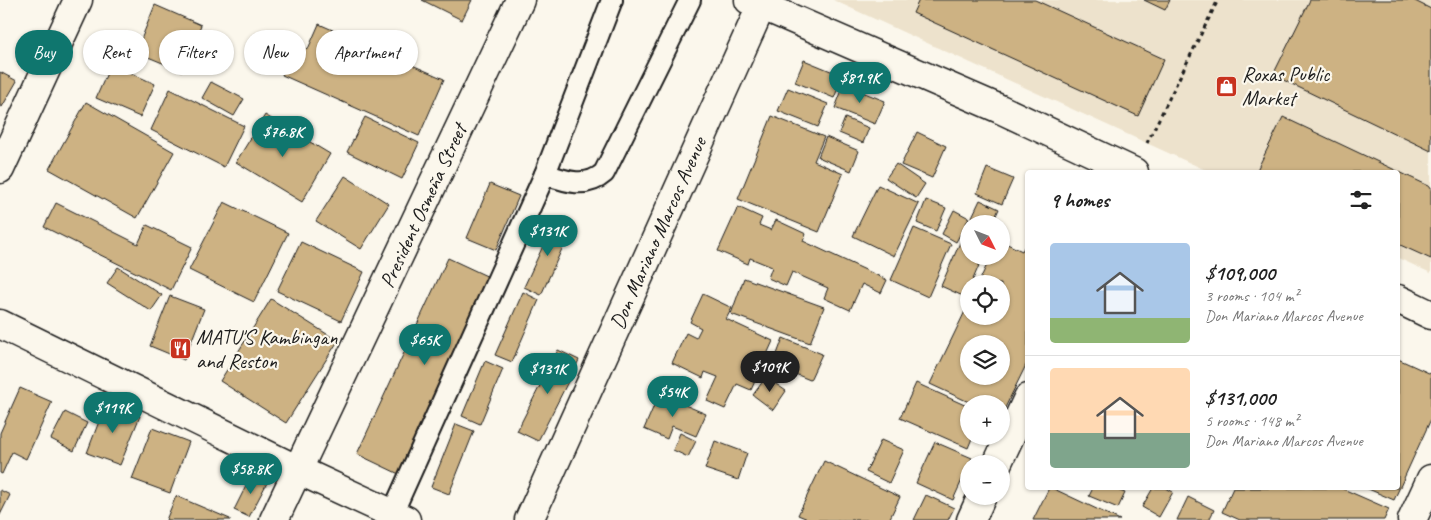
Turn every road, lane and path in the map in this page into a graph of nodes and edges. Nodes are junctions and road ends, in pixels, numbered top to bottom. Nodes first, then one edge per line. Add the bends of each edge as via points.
1 (78, 0) edge
2 (520, 0) edge
3 (612, 0) edge
4 (690, 0) edge
5 (1218, 0) edge
6 (758, 2) edge
7 (0, 169) edge
8 (1129, 170) edge
9 (1134, 170) edge
10 (545, 174) junction
11 (1400, 300) edge
12 (1431, 315) edge
13 (0, 324) edge
14 (1025, 404) edge
15 (1001, 455) edge
16 (298, 470) junction
17 (1431, 479) edge
18 (978, 505) edge
19 (399, 517) edge
20 (274, 520) edge
21 (529, 520) edge
22 (971, 520) edge
23 (1412, 520) edge

1 - 7 street
2 - 16 street, President Osmeña Street
3 - 10 lane
4 - 10 lane via 604,173 596,180 582,183
5 - 9 path
6 - 8 street
6 - 21 street, Don Mariano Marcos Avenue
10 - 19 lane
11 - 12 street
13 - 16 street
14 - 15 street
16 - 19 street
16 - 20 street, President Osmeña Street
17 - 23 street
18 - 22 street

